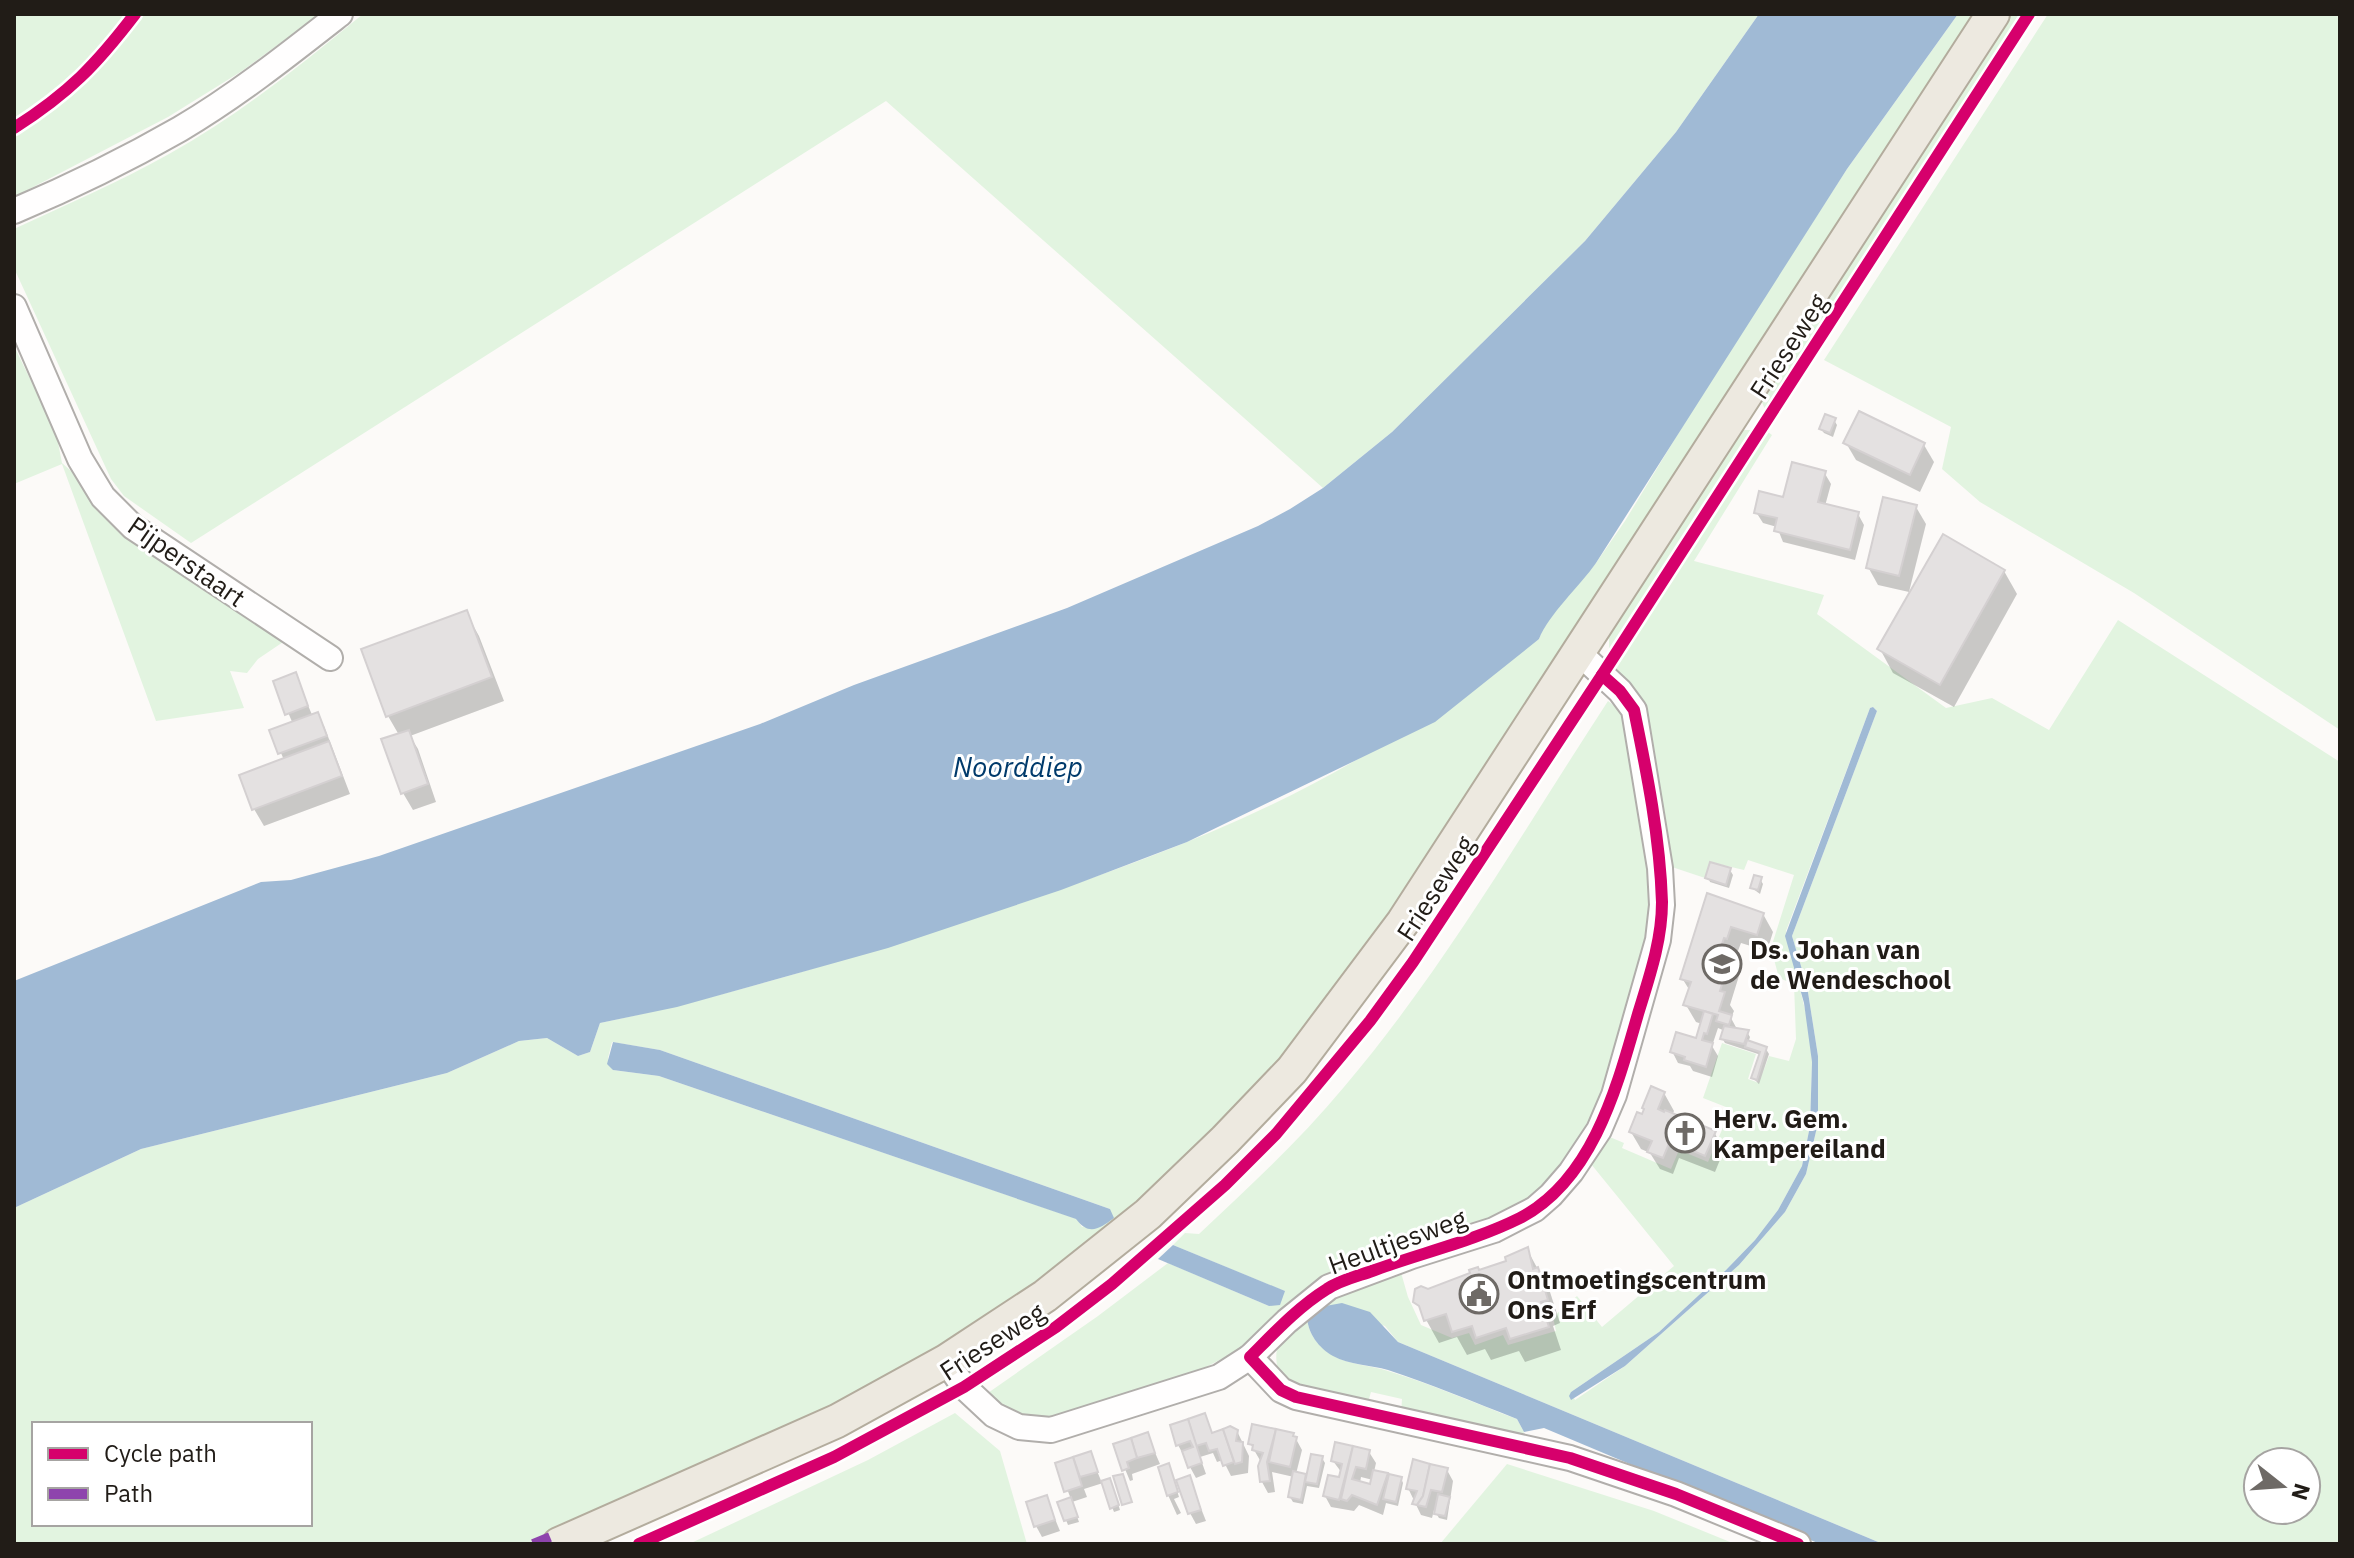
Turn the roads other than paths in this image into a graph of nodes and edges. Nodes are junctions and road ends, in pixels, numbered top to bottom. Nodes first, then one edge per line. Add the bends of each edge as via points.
1 (340, 14) edge
2 (1993, 14) edge
3 (14, 211) edge
4 (14, 307) edge
5 (1578, 652) junction
6 (330, 658) dead end
7 (1250, 1357) junction
8 (946, 1361) junction
9 (554, 1542) edge
10 (1798, 1544) edge

1 - 3 street via 182,128 79,184
2 - 5 main road, Frieseweg
4 - 6 street, Pijperstaart via 80,459 103,497 133,527
5 - 7 street, Heultjesweg via 1634,710 1662,905 1653,964 1599,1130 1571,1172 1535,1209 1494,1230 1329,1287
5 - 8 main road, Frieseweg via 1403,922 1292,1070 1148,1214 1045,1296
7 - 8 street, Heultjesweg via 1219,1377 1051,1430 1019,1427 994,1415
7 - 10 street via 1281,1390 1296,1397 1583,1462
8 - 9 main road, Frieseweg via 837,1421

